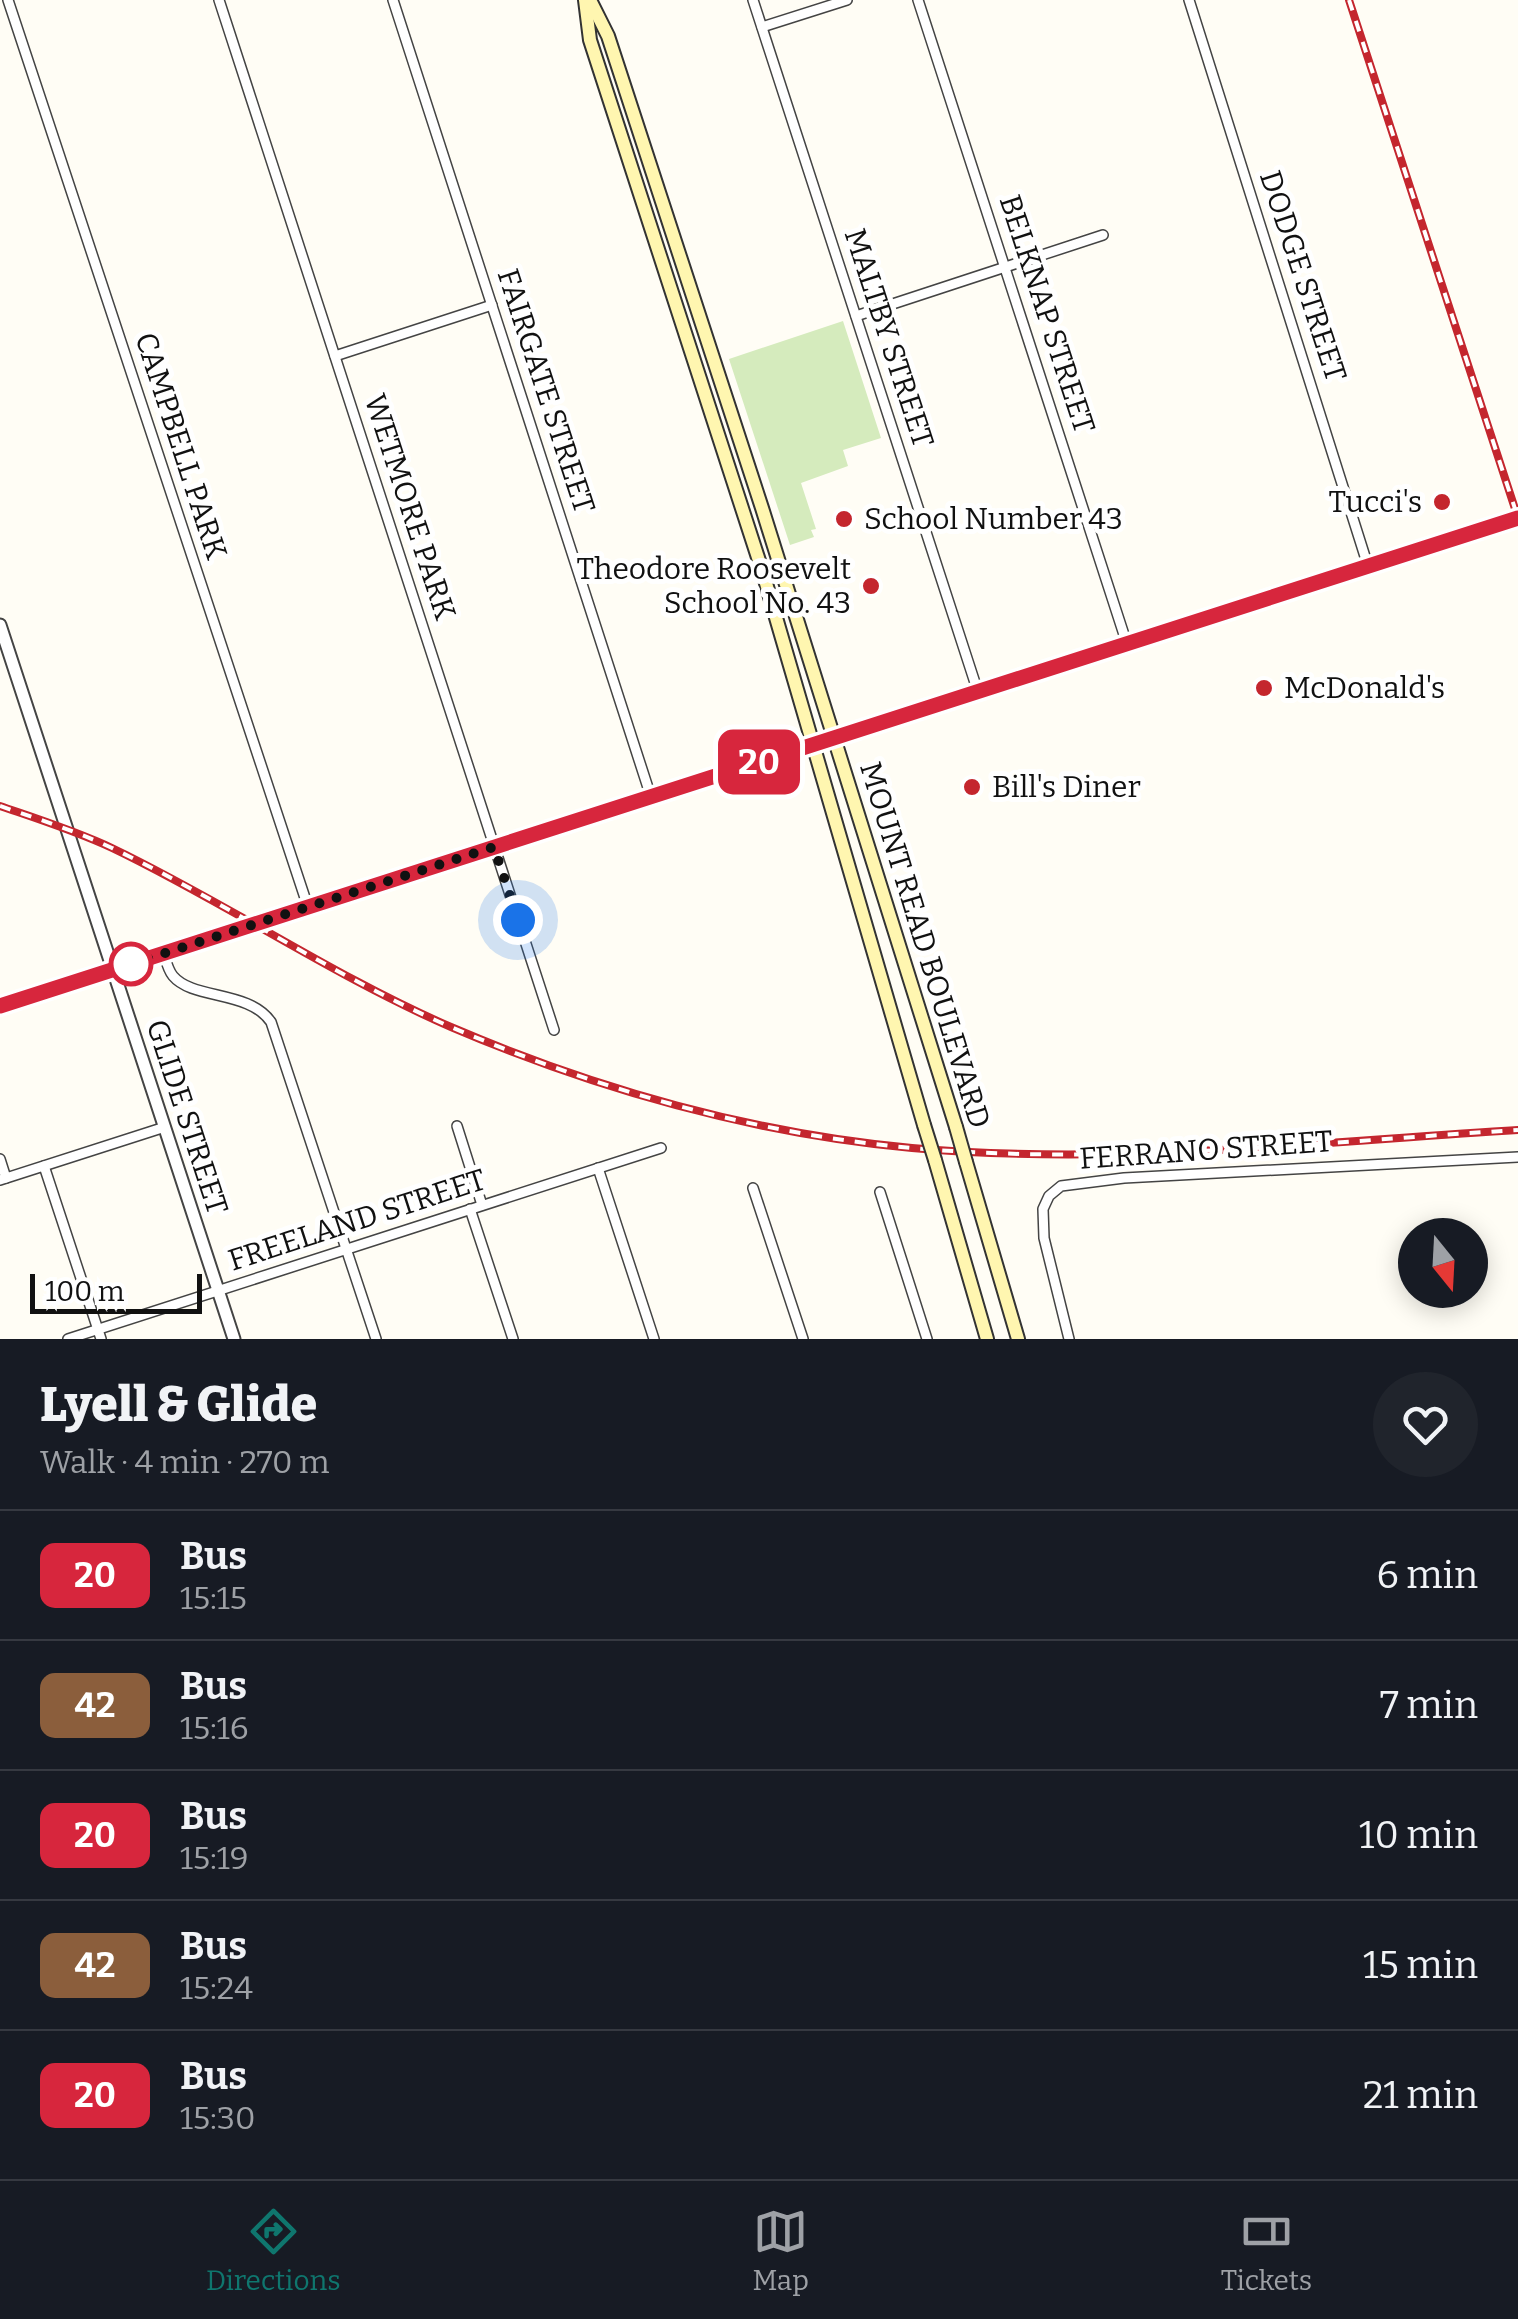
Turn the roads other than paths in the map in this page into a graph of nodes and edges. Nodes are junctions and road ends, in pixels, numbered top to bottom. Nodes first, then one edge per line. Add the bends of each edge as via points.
1 (8, 0) edge
2 (219, 0) edge
3 (393, 0) edge
4 (587, 0) edge
5 (753, 0) edge
6 (847, 0) edge
7 (918, 0) edge
8 (1189, 0) edge
9 (762, 27) junction
10 (1102, 235) dead end
11 (1005, 267) junction
12 (492, 305) junction
13 (856, 316) junction
14 (334, 356) junction
15 (1518, 518) edge
16 (1368, 566) junction
17 (0, 625) edge
18 (1127, 644) junction
19 (978, 692) junction
20 (834, 738) junction
21 (812, 745) junction
22 (651, 797) junction
23 (494, 847) junction
24 (308, 907) junction
25 (164, 954) junction
26 (113, 970) junction
27 (0, 1006) edge
28 (554, 1030) dead end
29 (458, 1126) dead end
30 (164, 1127) junction
31 (661, 1148) dead end
32 (1518, 1157) edge
33 (0, 1159) edge
34 (44, 1166) junction
35 (598, 1168) junction
36 (3, 1179) edge
37 (753, 1188) dead end
38 (880, 1192) dead end
39 (482, 1206) junction
40 (470, 1209) junction
41 (346, 1249) junction
42 (218, 1290) junction
43 (100, 1334) edge
44 (68, 1339) edge
45 (234, 1339) edge
46 (376, 1339) edge
47 (514, 1339) edge
48 (654, 1339) edge
49 (803, 1339) edge
50 (928, 1339) edge
51 (987, 1339) edge
52 (1018, 1339) edge
53 (1069, 1339) edge

1 - 24 street, CAMPBELL PARK
2 - 14 street, WETMORE PARK
3 - 12 street, FAIRGATE STREET
4 - 20 main road, MOUNT READ BOULEVARD via 614,54
4 - 21 main road, MOUNT READ BOULEVARD via 590,40
5 - 9 street, MALTBY STREET
6 - 9 street
7 - 11 street, BELKNAP STREET
8 - 16 street, DODGE STREET
9 - 13 street, MALTBY STREET
10 - 11 street
11 - 13 street
11 - 18 street, BELKNAP STREET
12 - 14 street
12 - 22 street, FAIRGATE STREET
13 - 19 street, MALTBY STREET
14 - 23 street, WETMORE PARK
15 - 16 main road
16 - 18 main road
17 - 26 street, GLIDE STREET
18 - 19 main road
19 - 20 main road
20 - 21 main road
20 - 52 main road, MOUNT READ BOULEVARD, bridge
21 - 22 main road
21 - 51 main road, MOUNT READ BOULEVARD, bridge
22 - 23 main road
23 - 24 main road
23 - 28 street, WETMORE PARK
24 - 25 main road
25 - 26 main road
25 - 41 street via 176,979 252,1006 271,1022
26 - 27 main road
26 - 30 street, GLIDE STREET
29 - 39 street
30 - 34 street
30 - 42 street, GLIDE STREET
31 - 35 street, FREELAND STREET
32 - 53 street, FERRANO STREET via 1061,1186 1049,1196 1042,1223
33 - 36 street
34 - 36 street
34 - 43 street
35 - 39 street, FREELAND STREET
35 - 48 street
37 - 49 street
38 - 50 street
39 - 40 street, FREELAND STREET
40 - 41 street, FREELAND STREET
40 - 47 street
41 - 42 street, FREELAND STREET
41 - 46 street
42 - 43 street, FREELAND STREET
42 - 45 street, GLIDE STREET
43 - 44 street, FREELAND STREET

